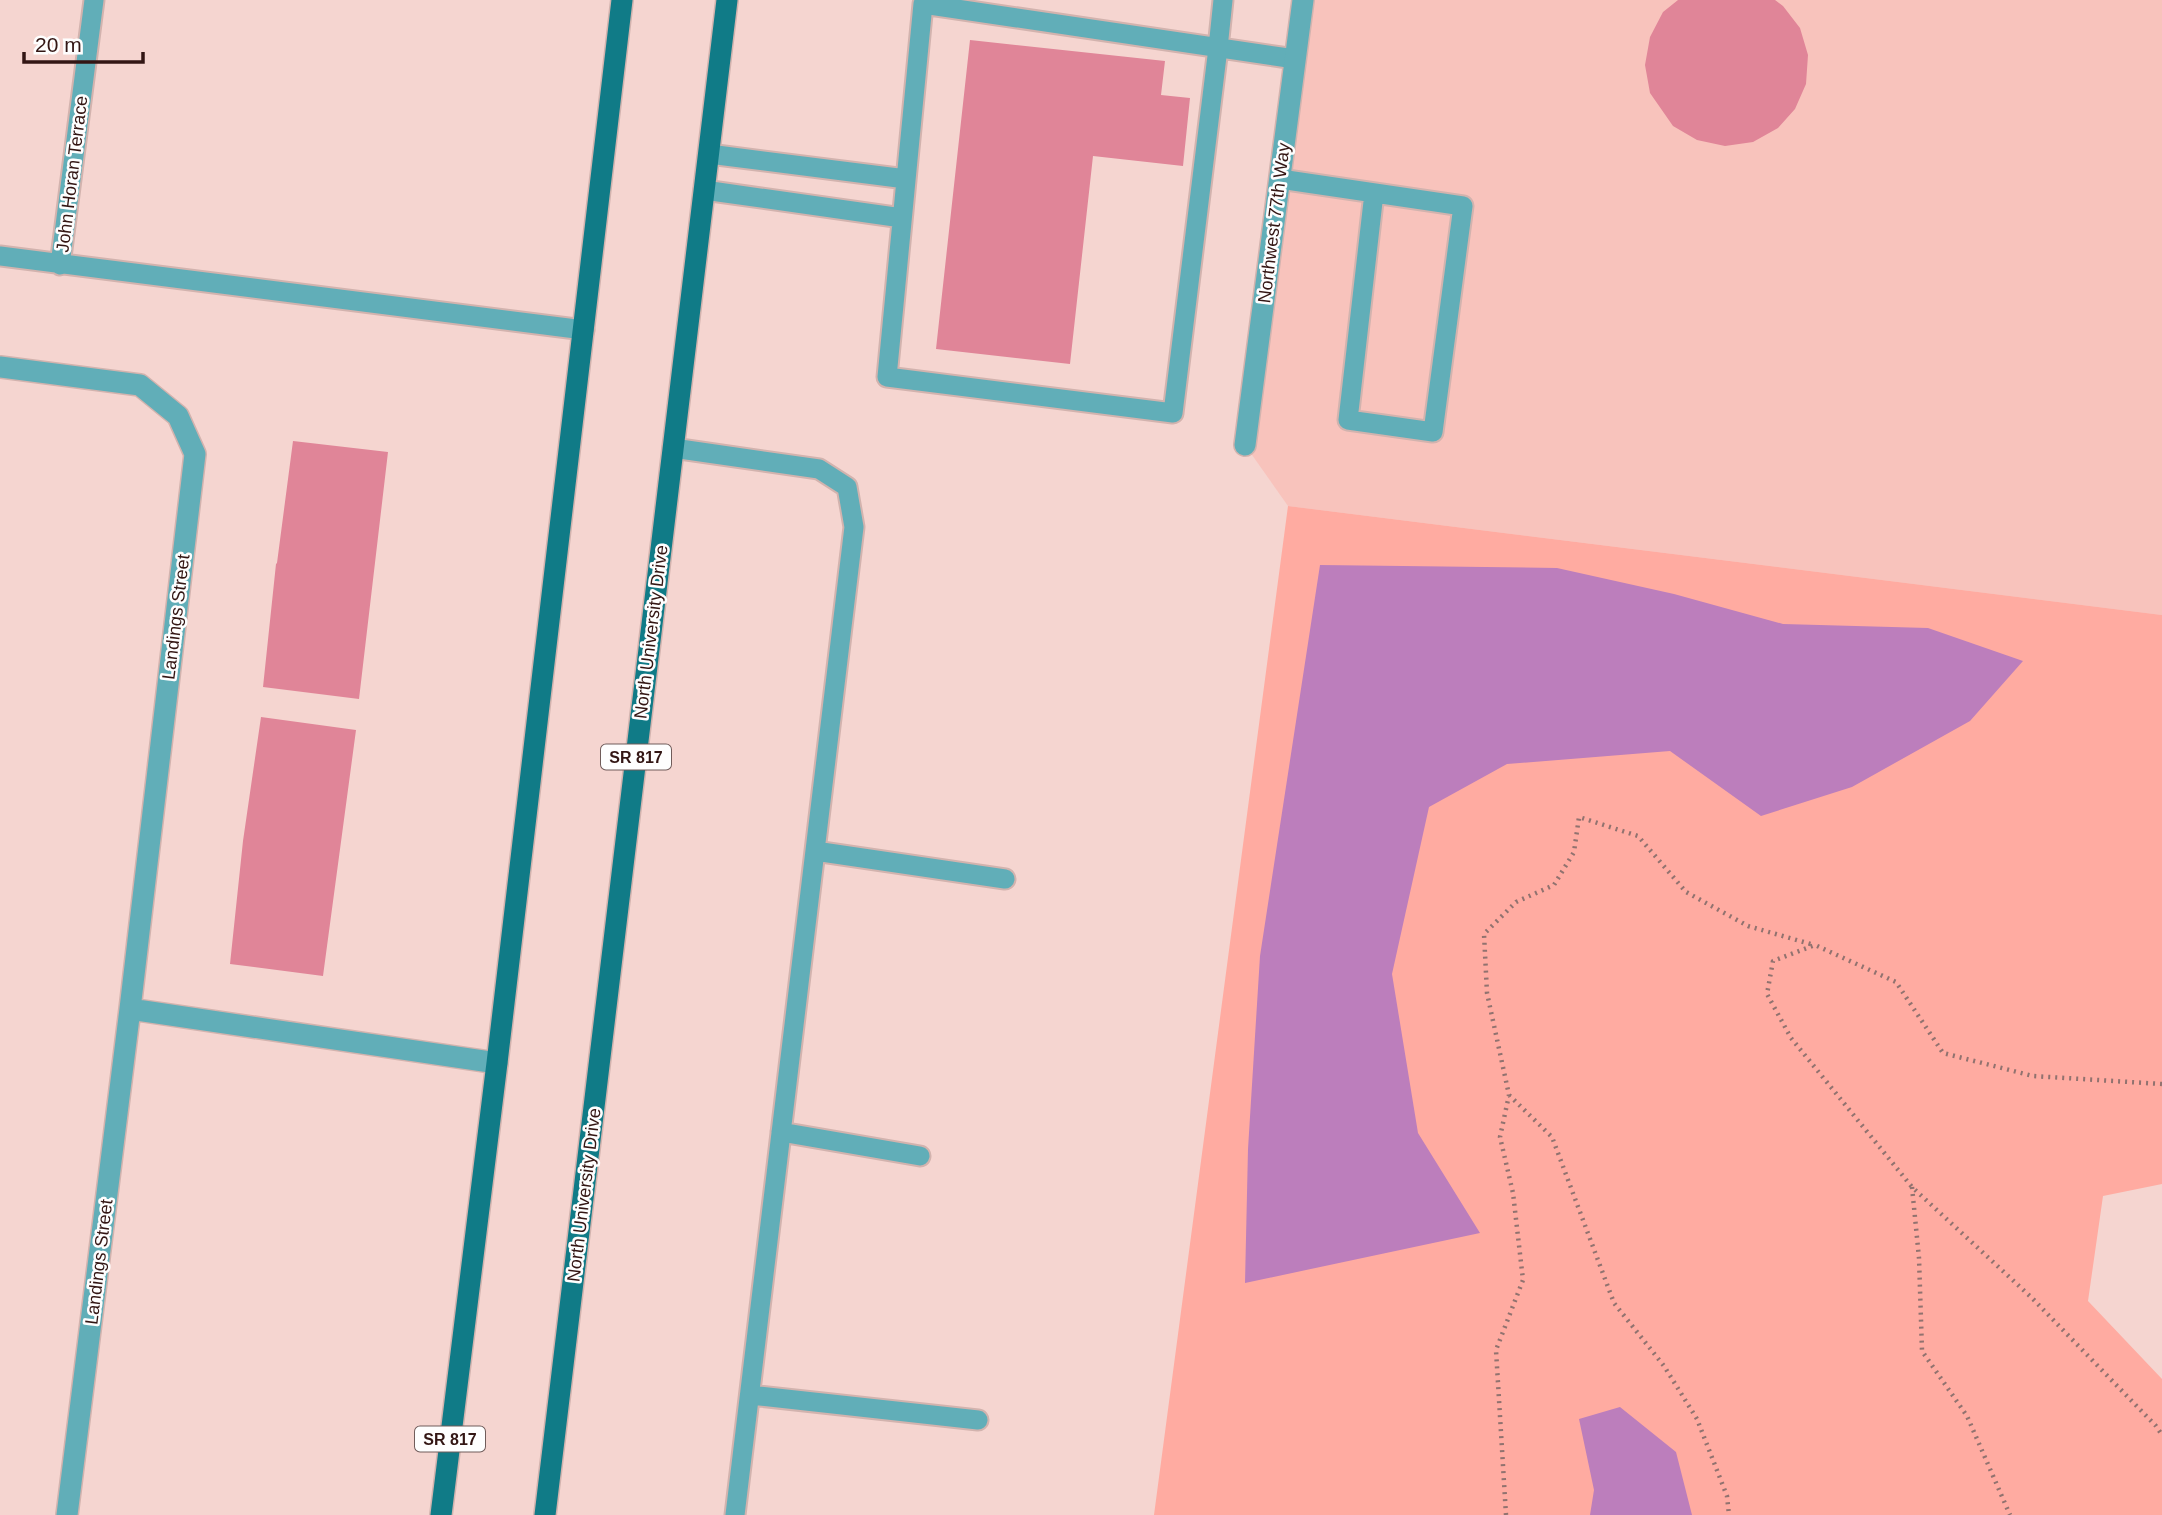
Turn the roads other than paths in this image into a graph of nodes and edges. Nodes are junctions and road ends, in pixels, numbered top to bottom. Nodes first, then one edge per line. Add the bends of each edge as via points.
1 (94, 0) edge
2 (622, 0) edge
3 (727, 0) edge
4 (1223, 0) edge
5 (1303, 0) edge
6 (1218, 48) junction
7 (1295, 59) junction
8 (709, 153) junction
9 (906, 179) junction
10 (1280, 179) junction
11 (704, 190) junction
12 (1374, 193) junction
13 (902, 218) junction
14 (0, 256) edge
15 (60, 265) junction
16 (584, 330) junction
17 (0, 367) edge
18 (1245, 445) dead end
19 (674, 447) junction
20 (815, 851) junction
21 (1005, 879) dead end
22 (130, 1009) junction
23 (497, 1063) junction
24 (781, 1132) junction
25 (920, 1156) dead end
26 (750, 1395) junction
27 (978, 1420) dead end
28 (442, 1513) edge
29 (67, 1515) edge
30 (545, 1515) edge
31 (735, 1515) edge

1 - 15 lane, John Horan Terrace
2 - 16 main road, SR 817
3 - 8 main road, North University Drive / SR 817
4 - 6 lane
5 - 7 street, Northwest 77th Way
6 - 7 lane
6 - 9 lane via 923,4
6 - 13 lane via 1173,413 887,377
7 - 10 street, Northwest 77th Way
8 - 9 lane
8 - 11 main road, North University Drive / SR 817
9 - 13 lane
10 - 12 lane
10 - 18 street, Northwest 77th Way
11 - 13 lane
11 - 19 main road, North University Drive / SR 817
12 - 12 lane via 1463,206 1433,432 1349,420
14 - 15 lane
15 - 16 lane
16 - 23 main road, SR 817
17 - 22 street, Landings Street via 140,385 178,416 195,454
19 - 20 lane via 819,469 847,487 854,527
19 - 30 main road, North University Drive / SR 817
20 - 21 lane
20 - 24 lane
22 - 23 street
22 - 29 street, Landings Street
23 - 28 main road, SR 817
24 - 25 lane
24 - 26 lane
26 - 27 lane
26 - 31 lane

